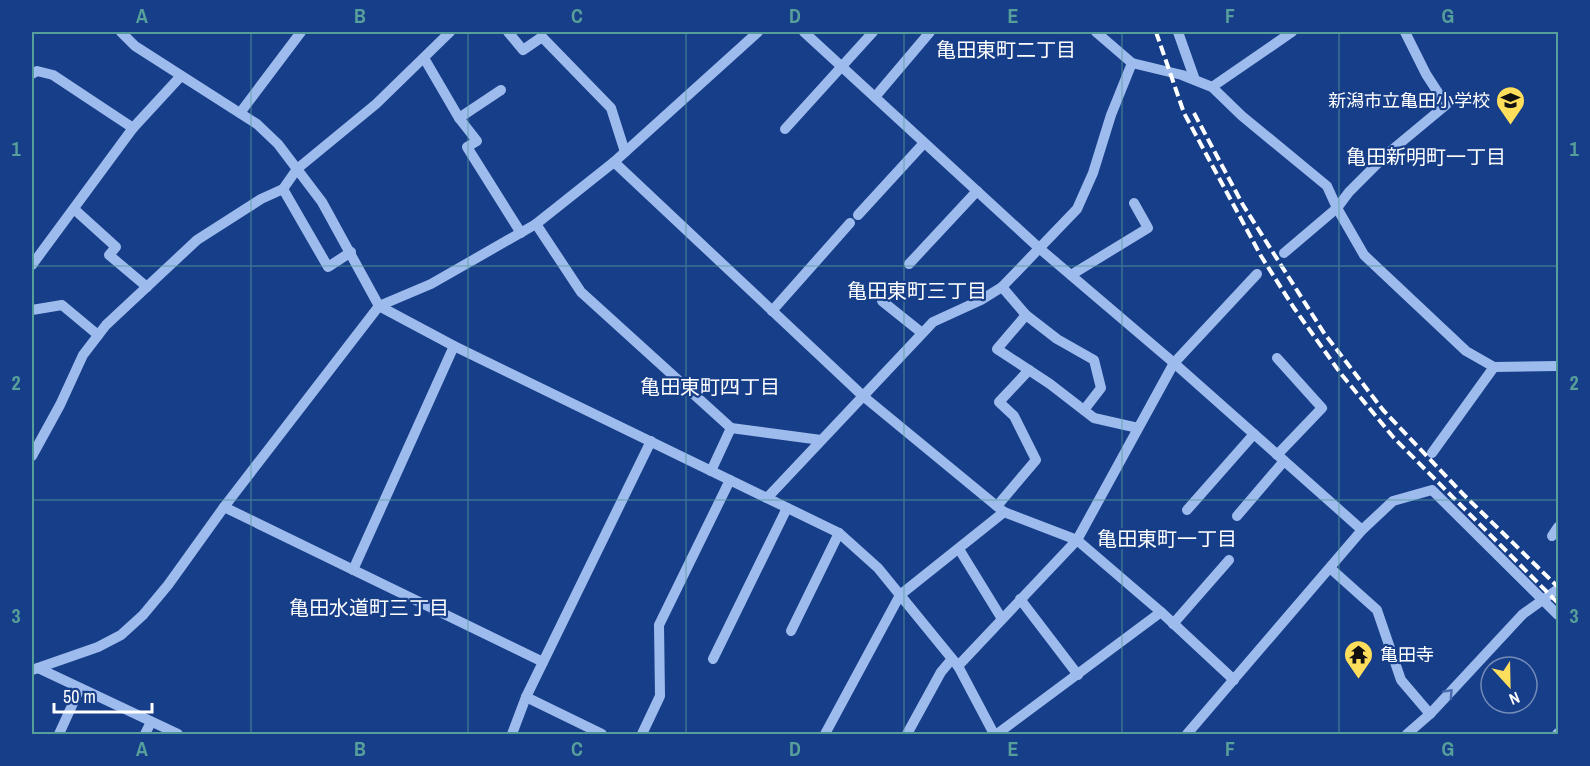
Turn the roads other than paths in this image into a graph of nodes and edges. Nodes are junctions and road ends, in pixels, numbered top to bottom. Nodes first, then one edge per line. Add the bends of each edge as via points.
1 (121, 32) edge
2 (301, 32) edge
3 (450, 32) edge
4 (508, 32) edge
5 (758, 32) edge
6 (804, 32) edge
7 (873, 32) edge
8 (930, 32) edge
9 (1096, 32) edge
10 (1178, 32) edge
11 (1292, 32) edge
12 (1405, 32) edge
13 (424, 58) junction
14 (1132, 63) junction
15 (842, 67) junction
16 (32, 74) edge
17 (180, 77) junction
18 (1195, 81) junction
19 (1212, 87) junction
20 (501, 90) dead end
21 (875, 97) junction
22 (240, 113) junction
23 (459, 118) junction
24 (133, 128) junction
25 (785, 129) dead end
26 (924, 143) junction
27 (625, 152) junction
28 (614, 162) junction
29 (297, 169) junction
30 (283, 189) junction
31 (977, 191) junction
32 (1134, 203) dead end
33 (1337, 208) junction
34 (74, 209) junction
35 (536, 224) junction
36 (521, 233) junction
37 (1039, 248) junction
38 (351, 252) junction
39 (1284, 253) dead end
40 (909, 264) dead end
41 (32, 265) edge
42 (1257, 274) dead end
43 (1071, 275) junction
44 (147, 287) junction
45 (1002, 287) junction
46 (882, 301) dead end
47 (379, 306) junction
48 (32, 310) edge
49 (772, 310) junction
50 (1026, 315) junction
51 (922, 333) junction
52 (98, 335) junction
53 (454, 346) junction
54 (1277, 358) dead end
55 (1174, 363) junction
56 (1558, 366) edge
57 (1494, 367) junction
58 (1029, 370) junction
59 (863, 396) junction
60 (1084, 410) junction
61 (731, 428) junction
62 (1138, 429) junction
63 (1254, 434) junction
64 (821, 440) junction
65 (651, 441) junction
66 (1432, 453) dead end
67 (32, 456) edge
68 (1281, 458) junction
69 (711, 471) junction
70 (730, 480) junction
71 (767, 498) junction
72 (224, 507) junction
73 (786, 508) junction
74 (1000, 509) junction
75 (1186, 510) dead end
76 (1237, 516) dead end
77 (1362, 530) junction
78 (839, 533) junction
79 (1077, 540) junction
80 (959, 549) junction
81 (1229, 560) dead end
82 (1330, 568) junction
83 (353, 570) junction
84 (1558, 590) edge
85 (900, 595) junction
86 (1020, 599) junction
87 (1543, 600) junction
88 (1161, 612) junction
89 (1558, 615) edge
90 (1002, 619) junction
91 (1173, 624) junction
92 (791, 631) dead end
93 (713, 659) dead end
94 (543, 662) junction
95 (955, 663) junction
96 (35, 669) edge
97 (1078, 675) junction
98 (1234, 680) junction
99 (80, 688) junction
100 (526, 697) junction
101 (1430, 714) junction
102 (151, 722) junction
103 (59, 735) edge
104 (145, 735) edge
105 (178, 735) edge
106 (512, 735) edge
107 (602, 735) edge
108 (642, 735) edge
109 (825, 735) edge
110 (907, 735) edge
111 (995, 735) edge
112 (1186, 735) edge
113 (1407, 735) edge

1 - 17 street
2 - 22 street
3 - 13 street
4 - 27 street via 523,51 542,37 611,108
5 - 27 street
6 - 15 street
7 - 15 street
8 - 21 street
9 - 14 street
10 - 18 street
11 - 19 street
12 - 33 street via 1446,105 1387,154
13 - 23 street
13 - 29 street via 376,104
14 - 18 street
14 - 37 street via 1077,209
15 - 21 street
15 - 25 street
16 - 24 street via 37,71 53,75
17 - 22 street
17 - 24 street
18 - 19 street
19 - 33 street via 1327,186
20 - 23 street
21 - 26 street
22 - 29 street via 278,144
23 - 36 street via 477,141 467,147
24 - 34 street
26 - 31 street
26 - 49 street
27 - 28 street
28 - 35 street
28 - 49 street
29 - 30 street
29 - 38 street
30 - 38 street via 328,267
30 - 44 street via 197,240
31 - 37 street
31 - 40 street
32 - 43 street via 1148,228
33 - 39 street
33 - 57 street via 1364,255 1466,351
34 - 41 street
34 - 44 street via 116,247 109,255
35 - 36 street
35 - 61 street via 581,292
36 - 47 street via 431,284
37 - 43 street
37 - 45 street
38 - 47 street
42 - 55 street
43 - 55 street
44 - 52 street
45 - 50 street
45 - 51 street via 933,322
46 - 51 street
47 - 53 street
47 - 72 street
48 - 52 street via 62,305
49 - 59 street
50 - 58 street via 997,349
50 - 60 street via 1094,360 1101,388
51 - 59 street
52 - 67 street via 83,355
53 - 65 street
53 - 83 street
54 - 68 street via 1322,408
55 - 62 street
55 - 63 street
56 - 57 street
57 - 66 street
58 - 60 street
58 - 74 street via 999,402 1014,416 1036,460
59 - 64 street
59 - 74 street
60 - 62 street via 1094,418
61 - 64 street
61 - 69 street
62 - 79 street
63 - 68 street
63 - 75 street
64 - 71 street
65 - 69 street
65 - 94 street
68 - 76 street
68 - 77 street
69 - 70 street
70 - 71 street
70 - 108 street via 659,625 660,696
71 - 73 street
72 - 83 street
72 - 96 street via 168,585 122,635
73 - 78 street
73 - 93 street
74 - 79 street
74 - 80 street
77 - 82 street
77 - 87 street via 1393,501 1432,490
78 - 85 street via 878,568
78 - 92 street
79 - 86 street
79 - 88 street
80 - 85 street
80 - 90 street
81 - 91 street
82 - 98 street
82 - 101 street via 1377,610 1401,680
83 - 94 street
84 - 87 street
85 - 95 street
85 - 109 street
86 - 90 street
86 - 97 street
87 - 89 street
101 -> 87 street via 1523,614
88 - 91 street
88 - 97 street
90 - 95 street
91 - 98 street
94 - 100 street
95 - 110 street via 941,672
95 - 111 street
96 - 99 street
97 - 111 street
98 - 112 street
99 - 102 street
99 - 103 street
100 - 106 street
100 - 107 street
101 - 113 street
102 - 104 street
102 - 105 street

